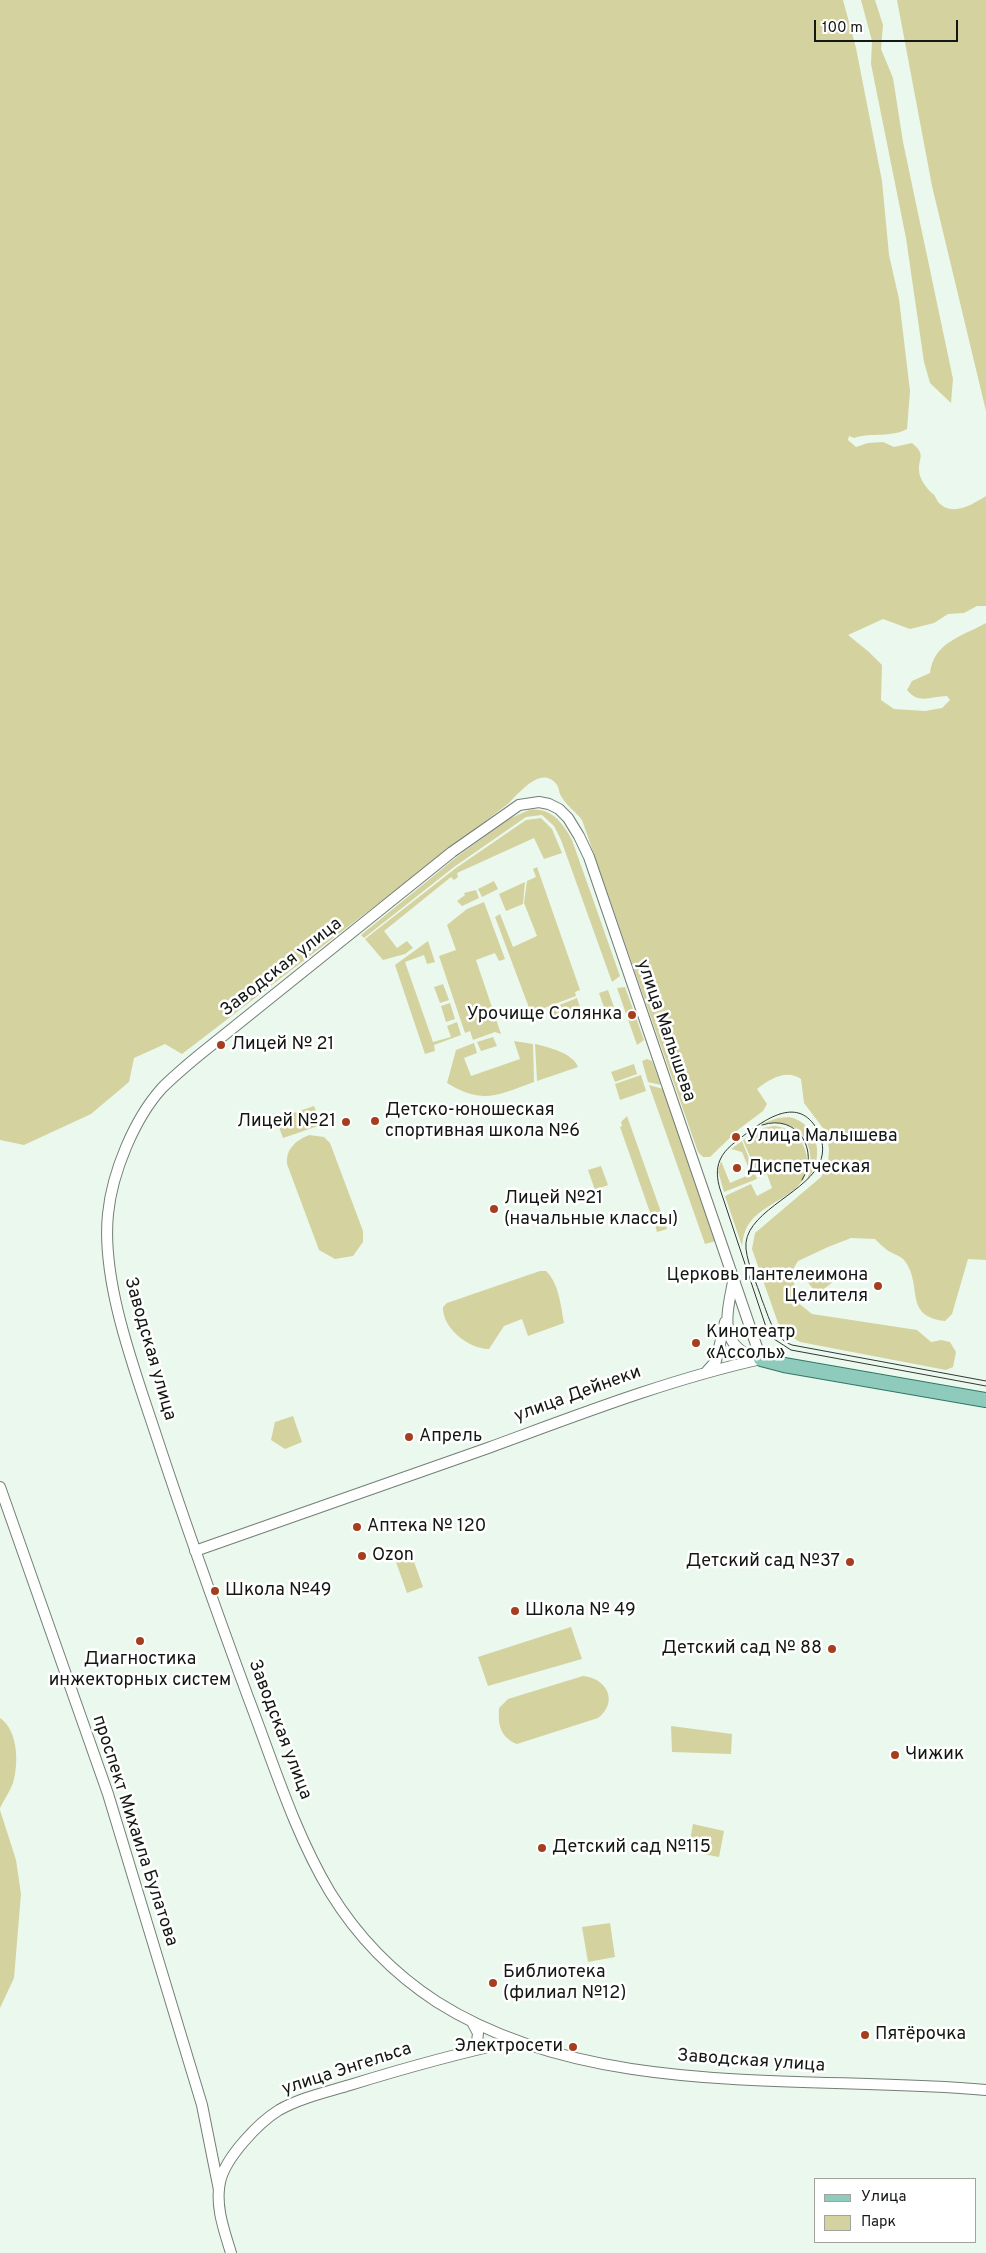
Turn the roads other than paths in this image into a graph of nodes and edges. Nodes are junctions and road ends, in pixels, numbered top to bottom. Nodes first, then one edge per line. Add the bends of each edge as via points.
1 (549, 804) joint
2 (733, 1281) junction
3 (728, 1312) junction
4 (761, 1359) junction
5 (710, 1370) junction
6 (986, 1400) edge
7 (0, 1487) edge
8 (195, 1550) junction
9 (471, 2021) junction
10 (517, 2041) junction
11 (472, 2050) junction
12 (986, 2090) edge
13 (219, 2190) junction
14 (231, 2253) edge

1 - 2 street, улица Малышева via 568,818 589,857
1 - 8 street, Заводская улица via 519,805 507,812 234,1026 160,1090 128,1142 109,1201 107,1238 110,1268 133,1365
2 - 3 street, улица Малышева
2 - 4 street, улица Малышева
3 - 4 street, улица Малышева via 726,1325 737,1348 748,1356
3 - 5 street via 716,1361
4 - 5 street, улица Дейнеки
4 - 6 main road, улица Дейнеки
5 - 8 street, улица Дейнеки
7 - 13 street, проспект Михаила Булатова via 108,1794 202,2105
8 - 9 street, Заводская улица via 296,1820 332,1895 368,1942 404,1979
9 - 10 street, Заводская улица
9 - 11 street via 478,2033
10 - 11 street, Заводская улица
10 - 12 street, Заводская улица via 586,2060 687,2076
11 - 13 street, улица Энгельса via 317,2095 281,2109 260,2124 238,2150 222,2176
13 - 14 street, улица Энгельса via 221,2217

